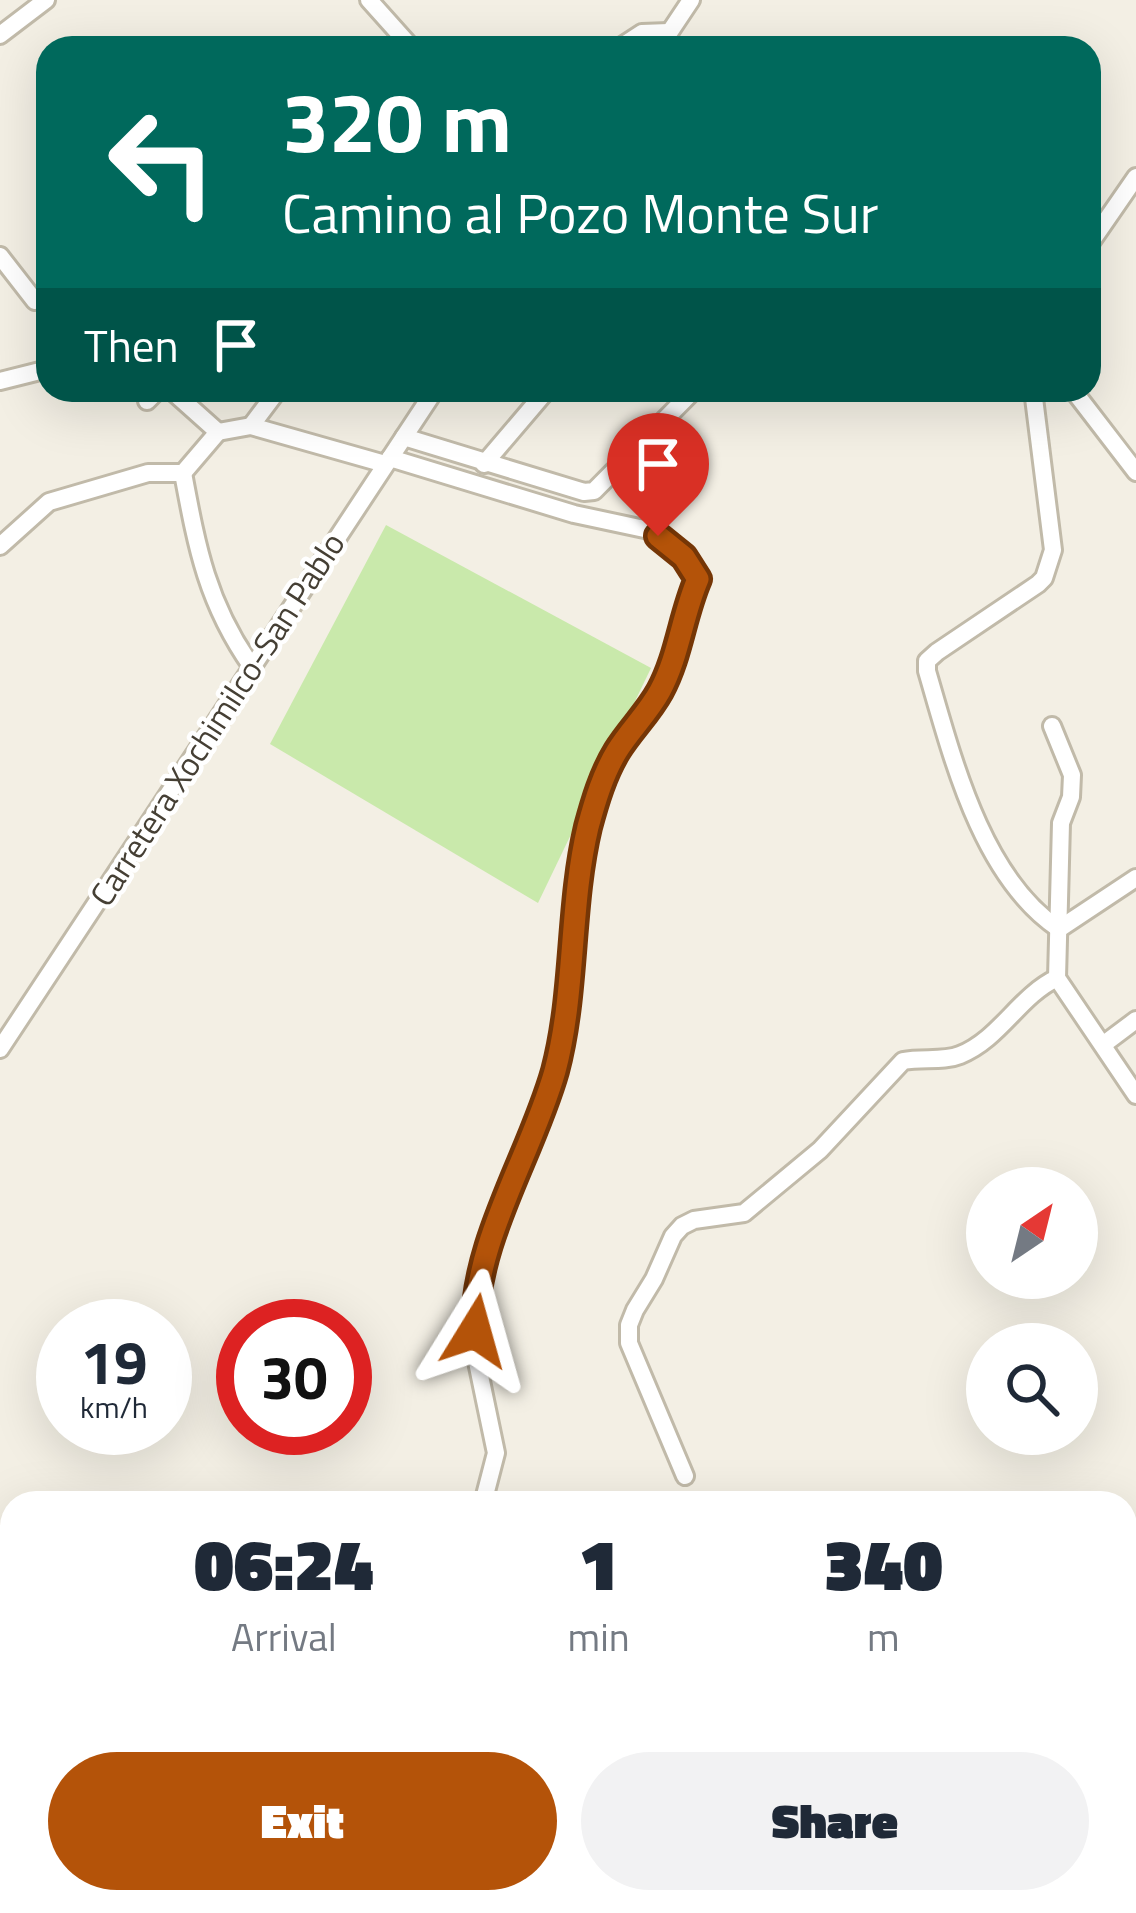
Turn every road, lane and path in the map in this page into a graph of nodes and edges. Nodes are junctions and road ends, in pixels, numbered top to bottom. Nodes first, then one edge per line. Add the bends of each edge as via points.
1 (46, 0) edge
2 (369, 0) edge
3 (691, 0) edge
4 (0, 35) edge
5 (401, 36) edge
6 (667, 36) edge
7 (1136, 177) edge
8 (1101, 228) edge
9 (0, 256) edge
10 (35, 301) dead end
11 (36, 371) edge
12 (0, 381) edge
13 (184, 402) edge
14 (269, 402) edge
15 (427, 402) edge
16 (537, 402) edge
17 (677, 402) edge
18 (1034, 402) edge
19 (1082, 402) edge
20 (251, 426) junction
21 (218, 432) junction
22 (404, 437) junction
23 (387, 461) junction
24 (484, 464) junction
25 (1136, 472) edge
26 (183, 473) junction
27 (0, 545) edge
28 (252, 667) junction
29 (1052, 725) dead end
30 (1136, 878) edge
31 (1059, 929) junction
32 (1057, 978) junction
33 (1136, 1020) edge
34 (1104, 1044) junction
35 (0, 1049) edge
36 (1136, 1095) edge
37 (685, 1476) dead end
38 (486, 1491) edge

1 - 4 street
2 - 5 street
3 - 6 street
7 - 8 street
9 - 10 street
11 - 12 street
13 - 21 street
14 - 20 street
15 - 22 street, Carretera Xochimilco-San Pablo
16 - 24 street
17 - 24 street via 594,491
18 - 31 street via 1050,565 1037,584 937,652 927,671 961,787 992,849
19 - 25 street
20 - 21 street
20 - 23 street
21 - 26 street
22 - 23 street, Carretera Xochimilco-San Pablo
22 - 24 street
23 - 28 street, Carretera Xochimilco-San Pablo
23 - 38 street via 649,530 698,579 673,665 602,782 576,882 554,1074 475,1305 476,1357 496,1453
26 - 27 street via 148,473 49,502
26 - 28 street via 201,569
28 - 35 street, Carretera Xochimilco-San Pablo
29 - 31 street via 1072,776 1061,823
30 - 31 street
31 - 32 street
32 - 34 street
32 - 37 street via 964,1054 903,1061 820,1150 744,1213 694,1220 673,1236 635,1310 629,1343
33 - 34 street
34 - 36 street

